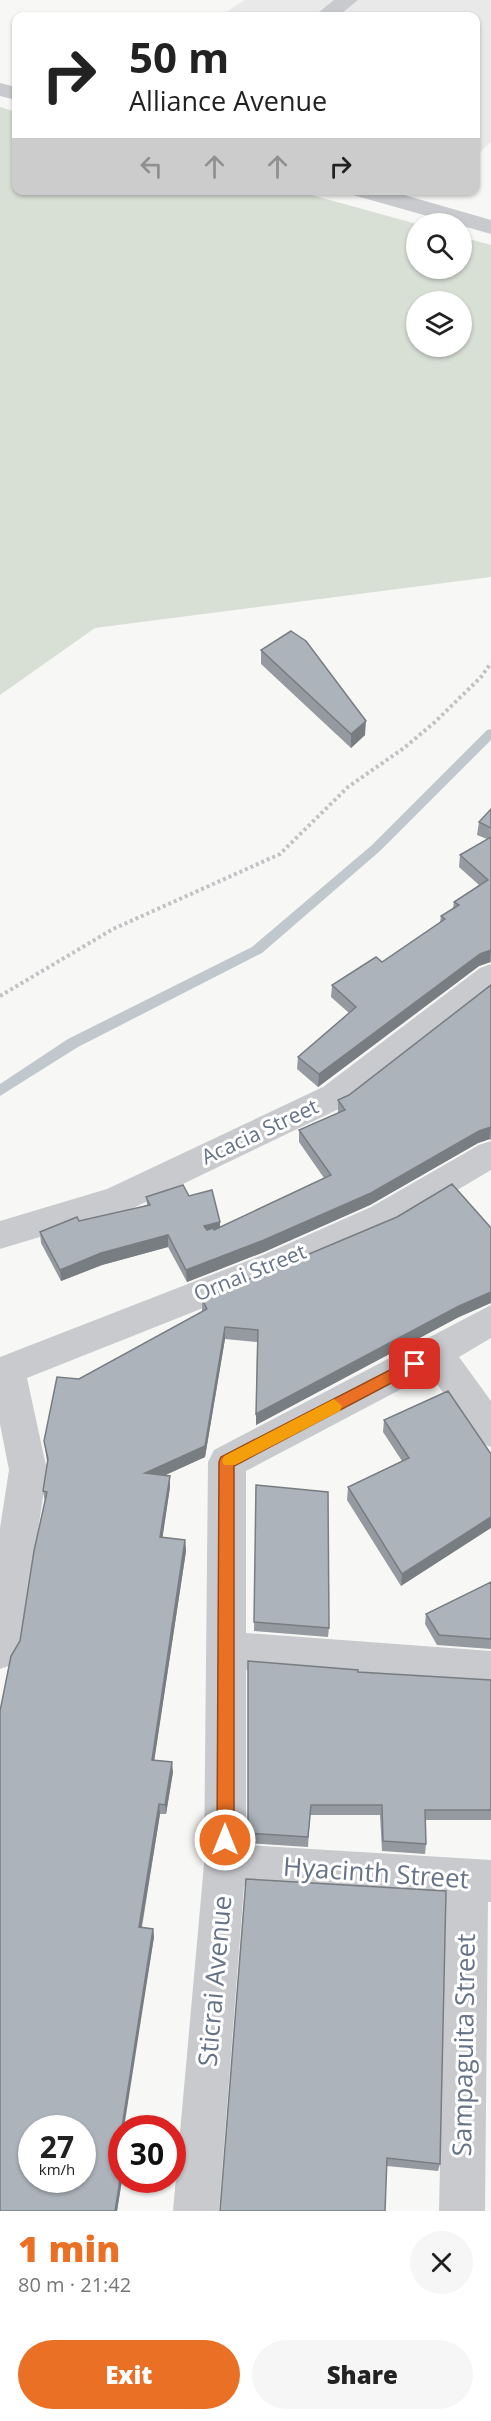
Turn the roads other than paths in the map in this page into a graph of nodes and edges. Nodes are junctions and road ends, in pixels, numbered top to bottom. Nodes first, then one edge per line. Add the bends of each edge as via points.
1 (348, 0) edge
2 (332, 12) edge
3 (378, 195) edge
4 (491, 227) edge
5 (491, 976) edge
6 (491, 1154) edge
7 (0, 1235) edge
8 (491, 1320) edge
9 (436, 1353) junction
10 (3, 1371) edge
11 (491, 1431) edge
12 (227, 1650) junction
13 (0, 1651) edge
14 (491, 1670) edge
15 (225, 1863) junction
16 (479, 1880) edge
17 (196, 2211) edge
18 (462, 2211) edge

1 - 2 street
3 - 4 street
5 - 7 street, Acacia Street via 335,1096 117,1200
6 - 10 street, Ornai Street via 383,1217 277,1264
8 - 9 street
9 - 11 street
9 - 12 street, Sticrai Avenue via 227,1462
10 - 13 street via 28,1470
12 - 14 street
12 - 15 street, Sticrai Avenue
15 - 16 street, Hyacinth Street
15 - 17 street, Sticrai Avenue
16 - 18 street, Sampaguita Street

